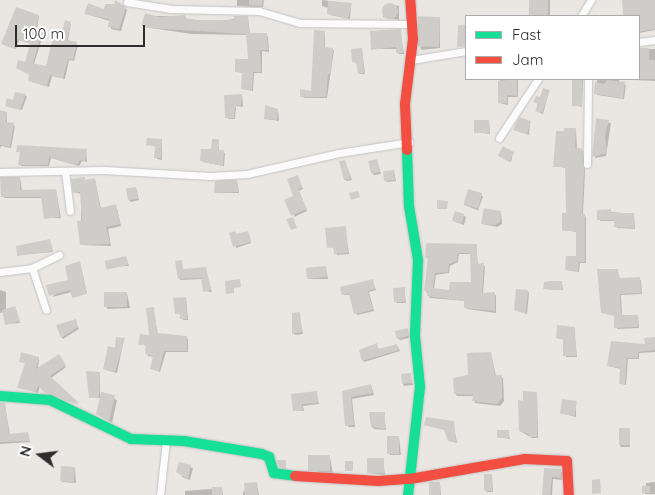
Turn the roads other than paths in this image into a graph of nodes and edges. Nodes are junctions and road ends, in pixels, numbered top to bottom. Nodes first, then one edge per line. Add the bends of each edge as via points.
1 (410, 0) edge
2 (591, 0) edge
3 (127, 2) dead end
4 (581, 15) edge
5 (412, 24) junction
6 (655, 40) edge
7 (640, 42) edge
8 (465, 51) edge
9 (411, 60) junction
10 (537, 80) edge
11 (588, 80) edge
12 (499, 138) dead end
13 (409, 142) junction
14 (587, 164) dead end
15 (65, 171) junction
16 (0, 172) edge
17 (70, 210) dead end
18 (58, 255) dead end
19 (32, 268) junction
20 (0, 272) edge
21 (46, 310) dead end
22 (0, 396) edge
23 (166, 441) junction
24 (410, 480) junction
25 (160, 495) edge
26 (408, 495) edge
27 (569, 495) edge

1 - 5 street
2 - 4 street
3 - 5 street via 170,9 259,11 300,24
5 - 9 street
6 - 7 street
8 - 9 street
9 - 13 street via 405,104
10 - 12 street
11 - 14 street
13 - 15 street via 340,153 247,174
13 - 24 street via 409,206 418,260 415,336 420,388
15 - 16 street
15 - 17 street
18 - 19 street
19 - 20 street
19 - 21 street
22 - 23 street via 50,400 131,439
23 - 24 street via 262,454 269,457 274,473 281,475 360,482
23 - 25 street
24 - 26 street
24 - 27 street via 525,459 567,460

